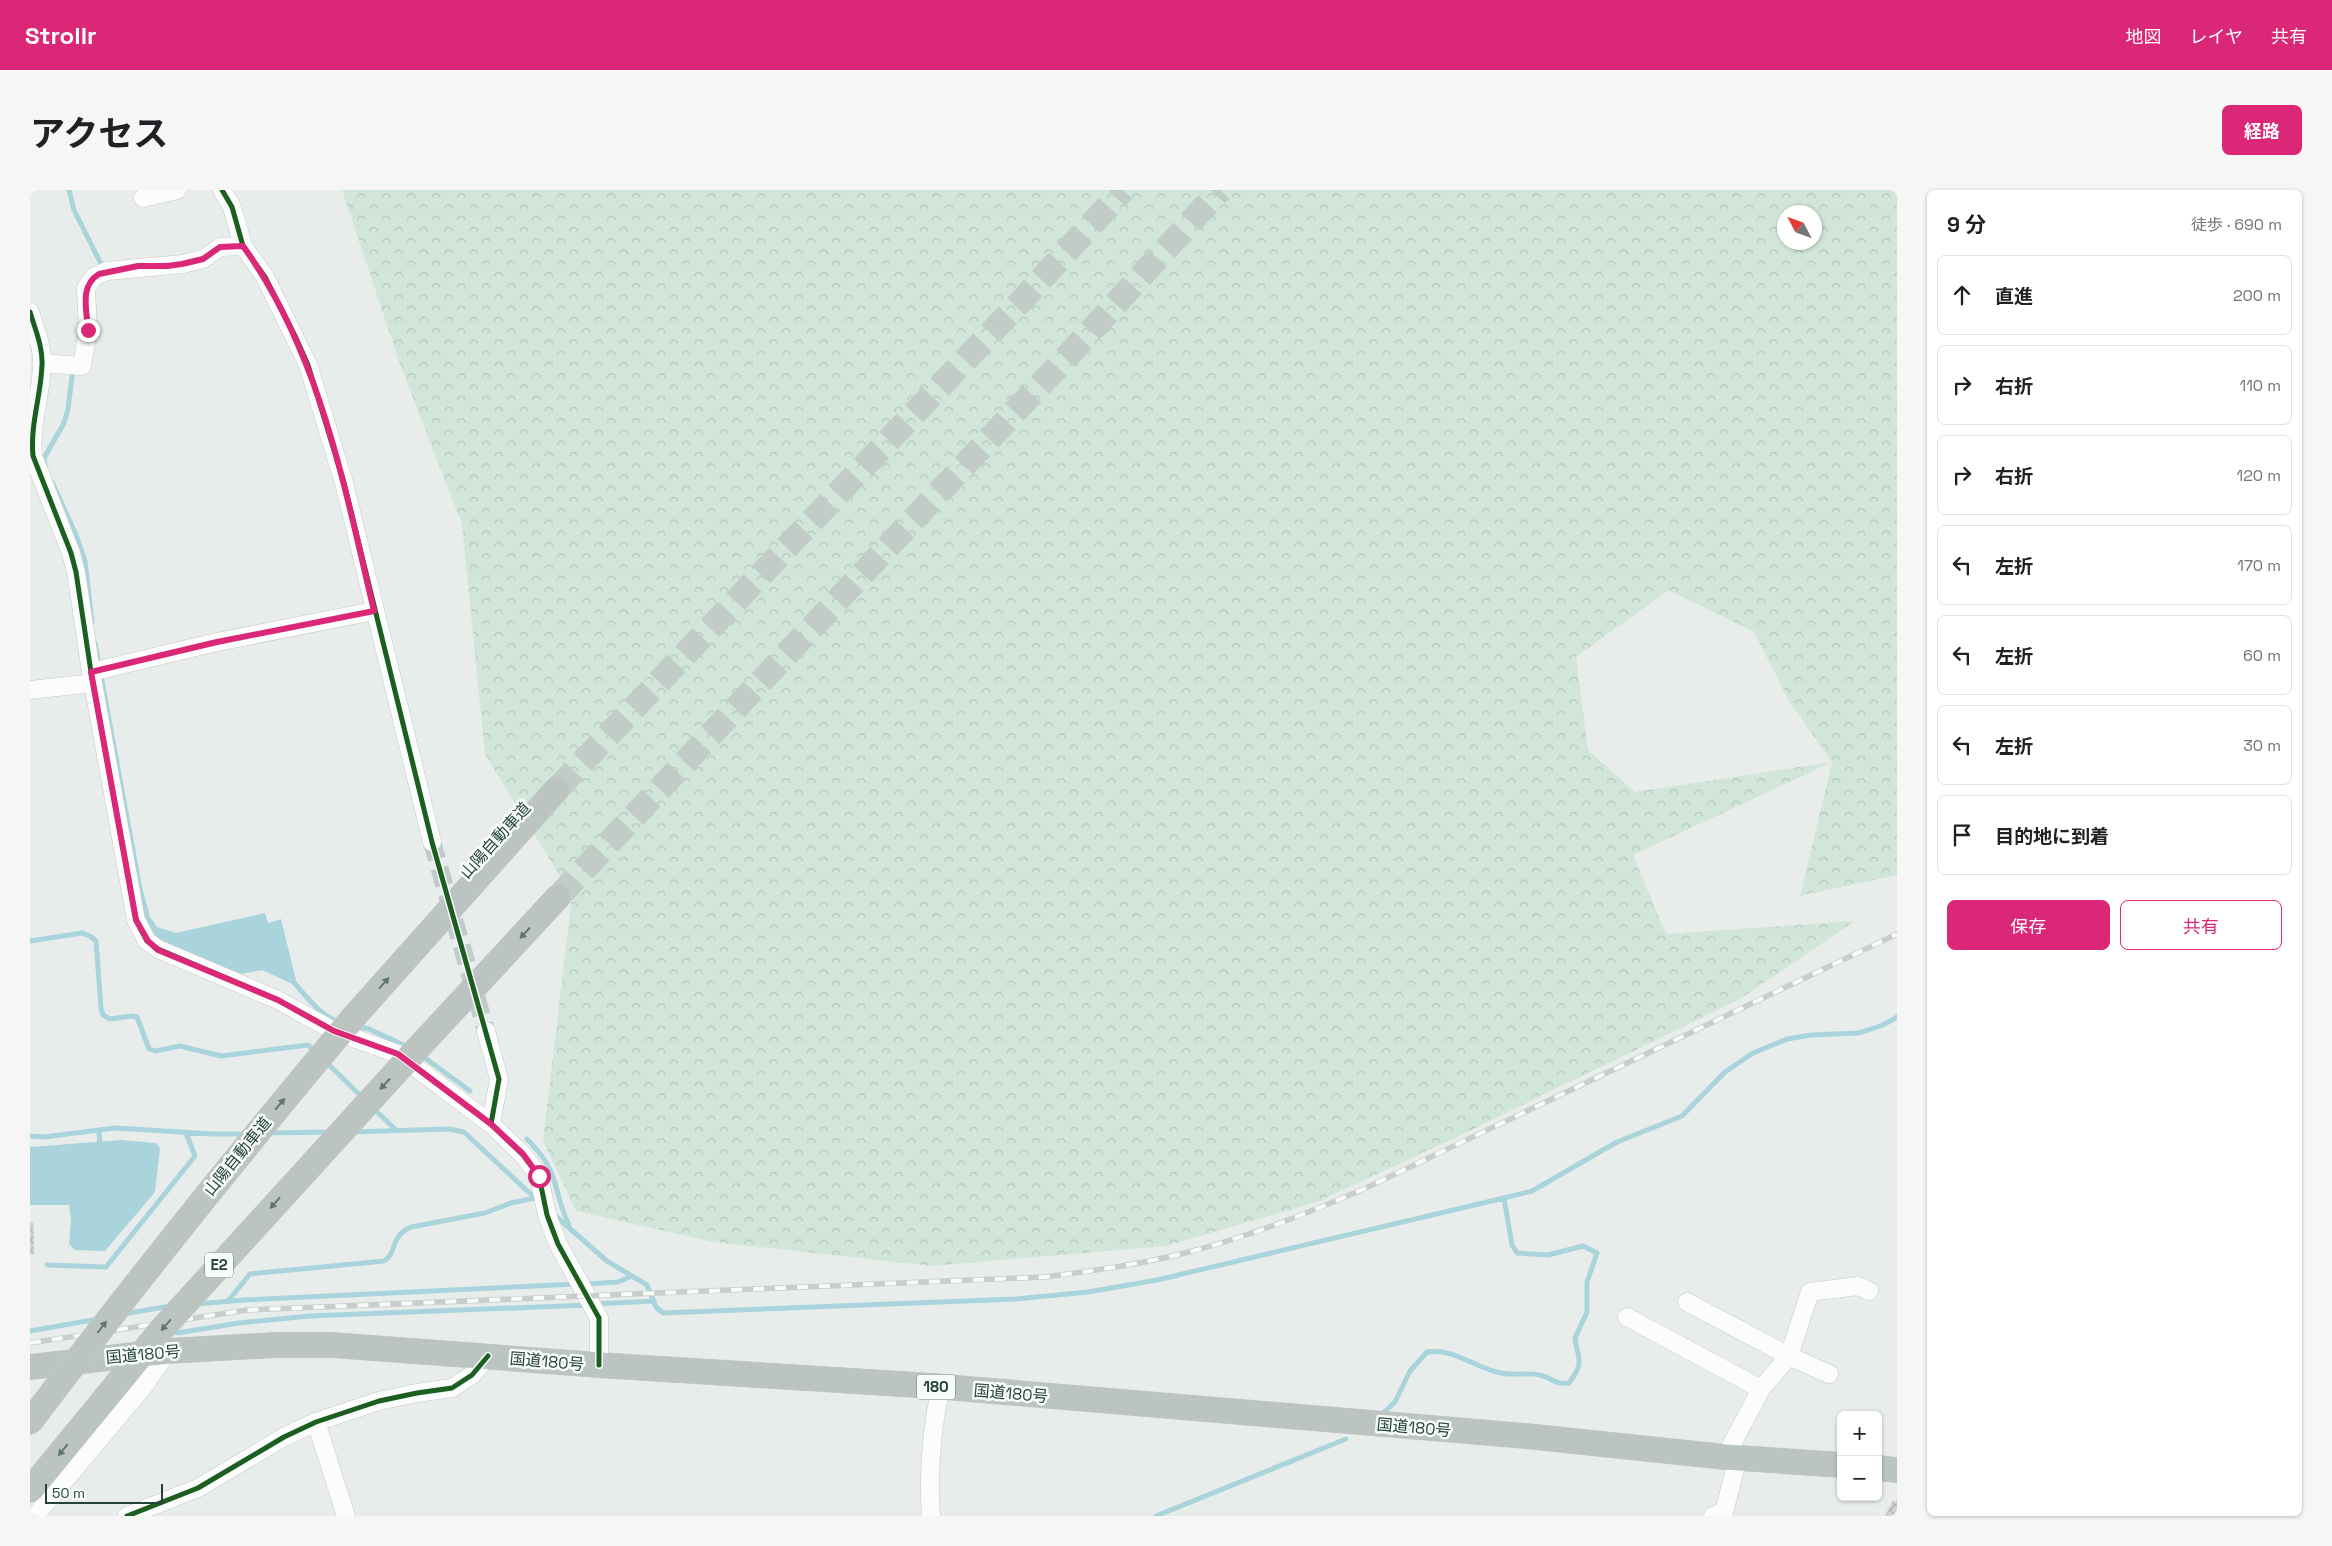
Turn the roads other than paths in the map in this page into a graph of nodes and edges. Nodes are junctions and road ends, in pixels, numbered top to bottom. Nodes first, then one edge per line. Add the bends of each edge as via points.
1 (177, 190) edge
2 (222, 190) edge
3 (143, 198) dead end
4 (243, 246) junction
5 (30, 312) edge
6 (42, 363) junction
7 (32, 414) edge
8 (374, 611) junction
9 (97, 674) junction
10 (30, 690) edge
11 (557, 789) tunnel mouth
12 (432, 842) tunnel mouth
13 (558, 897) tunnel mouth
14 (486, 1032) tunnel mouth
15 (491, 1124) junction
16 (1869, 1291) dead end
17 (1687, 1302) dead end
18 (1627, 1317) dead end
19 (168, 1352) junction
20 (488, 1356) junction
21 (1789, 1356) junction
22 (599, 1365) junction
23 (30, 1367) edge
24 (1829, 1374) dead end
25 (941, 1387) junction
26 (1761, 1389) junction
27 (30, 1422) edge
28 (316, 1422) junction
29 (1731, 1458) junction
30 (1837, 1465) edge
31 (1882, 1468) edge
32 (1897, 1470) edge
33 (30, 1490) edge
34 (1723, 1515) edge
35 (35, 1516) edge
36 (127, 1516) edge
37 (346, 1516) edge
38 (931, 1516) edge

1 - 3 street
2 - 4 street via 232,207
4 - 6 street via 220,247 203,259 182,264 107,270 94,277 86,288 88,330 82,366
4 - 8 street via 265,277 308,365 344,483
5 - 6 street
6 - 7 street via 39,401
7 - 9 street via 33,456 72,553
8 - 9 street via 217,642
8 - 12 street
9 - 10 street
9 - 15 street via 136,920 148,941 172,956 278,1000 334,1031 398,1054
27 -> 11 highway, 山陽自動車道, bridge via 201,1201 352,1019
13 -> 33 highway, E2, bridge via 162,1329
14 - 15 street via 499,1079
15 - 22 street via 539,1176 547,1215 558,1244 599,1318
16 - 21 street via 1858,1286 1810,1292
17 - 21 street
18 - 26 street
19 - 20 highway, 国道180号 / 180 via 275,1344
19 - 23 highway, 国道180号 / 180
19 - 35 street via 144,1386
20 - 22 highway, 国道180号 / 180
20 - 28 street via 472,1375 452,1388 379,1402
21 - 24 street
21 - 26 street
22 - 25 highway, 国道180号 / 180
25 - 29 highway, 国道180号 / 180 via 1526,1436
25 - 38 street via 931,1447
26 - 29 street
28 - 36 street via 284,1437 198,1488
28 - 37 street
29 - 30 highway, 国道180号 / 180
29 - 34 street
31 - 32 highway

